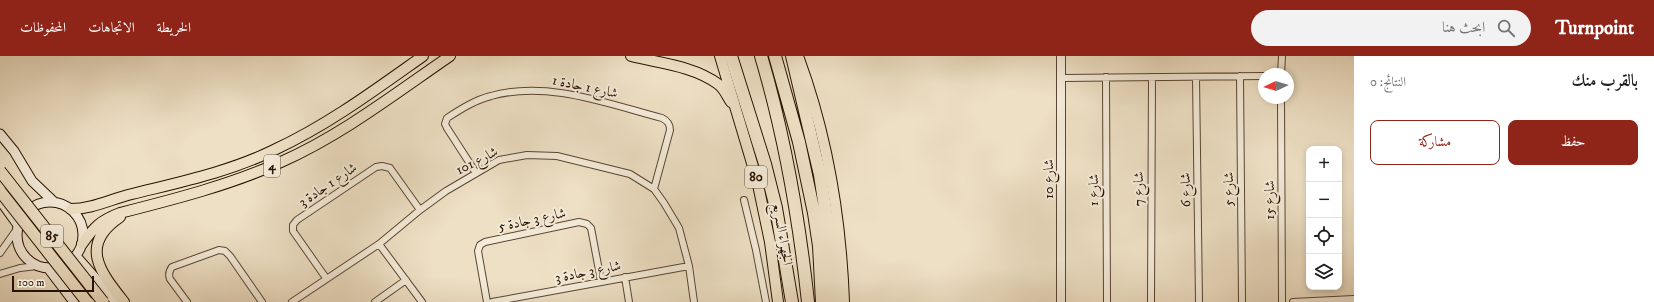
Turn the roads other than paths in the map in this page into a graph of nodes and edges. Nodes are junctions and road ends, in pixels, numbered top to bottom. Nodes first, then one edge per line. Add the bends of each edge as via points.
1 (423, 56) edge
2 (450, 56) edge
3 (631, 56) edge
4 (720, 56) edge
5 (731, 56) edge
6 (761, 56) edge
7 (775, 56) edge
8 (792, 56) edge
9 (798, 56) edge
10 (1062, 56) edge
11 (1282, 56) edge
12 (1281, 68) edge
13 (1240, 76) junction
14 (1258, 76) edge
15 (1106, 77) junction
16 (1152, 77) junction
17 (1196, 77) junction
18 (1062, 78) junction
19 (1281, 104) edge
20 (739, 115) junction
21 (0, 134) edge
22 (0, 171) edge
23 (476, 173) junction
24 (654, 189) junction
25 (0, 191) edge
26 (0, 200) edge
27 (744, 200) dead end
28 (54, 202) junction
29 (70, 209) junction
30 (134, 209) junction
31 (420, 210) junction
32 (18, 227) junction
33 (82, 244) junction
34 (379, 244) junction
35 (0, 254) edge
36 (76, 256) junction
37 (37, 266) junction
38 (688, 266) junction
39 (48, 268) junction
40 (0, 274) edge
41 (625, 277) junction
42 (326, 278) junction
43 (406, 280) junction
44 (601, 281) junction
45 (1354, 299) edge
46 (1344, 301) edge
47 (74, 302) edge
48 (87, 302) edge
49 (103, 302) edge
50 (116, 302) edge
51 (124, 302) edge
52 (187, 302) edge
53 (262, 302) edge
54 (292, 302) edge
55 (375, 302) edge
56 (422, 302) edge
57 (487, 302) edge
58 (492, 302) edge
59 (629, 302) edge
60 (694, 302) edge
61 (766, 302) edge
62 (778, 302) edge
63 (792, 302) edge
64 (808, 302) edge
65 (822, 302) edge
66 (834, 302) edge
67 (844, 302) edge
68 (1061, 302) edge
69 (1107, 302) edge
70 (1151, 302) edge
71 (1199, 302) edge
72 (1242, 302) edge
73 (1282, 302) edge
74 (1293, 302) edge

1 - 29 main road, 4 via 334,118 274,151 196,179 89,207
2 - 30 main road, 4 via 357,120 283,161 220,186
3 - 20 main road via 687,69 706,77 720,85
4 - 20 main road, الجهراء السريع / 80
5 - 63 highway via 776,208
6 - 64 highway, الجهراء السريع via 780,124 794,193
7 - 65 highway via 814,213 819,246
8 - 66 highway via 820,175 830,240
9 - 67 main road via 815,108 829,169 839,239
10 - 18 street, شارع 10
11 - 12 street
13 - 14 street
13 - 17 street
13 - 72 street, شارع 5
15 - 16 street
15 - 18 street
15 - 69 street, شارع 1
16 - 17 street
16 - 70 street, شارع 7
17 - 71 street, شارع 6
18 - 68 street, شارع 10
19 - 73 street, شارع 15
20 - 62 main road, الجهراء السريع / 80 via 757,180 770,242
21 - 28 main road via 14,151 32,181
22 - 49 highway, 85, bridge
23 - 24 street, شارع 101 via 498,160 527,155 557,156 630,174
23 - 24 street, شارع 1 جادة 1 via 447,128 447,118 466,106 490,96 517,91 558,92 667,120 670,130
23 - 31 street, شارع 101
24 - 38 street, شارع 101 via 679,228
25 - 48 highway, 85, bridge
26 - 32 main road
27 - 61 street
28 - 29 main road
28 - 32 main road via 39,203 30,208
29 - 33 main road, 4 via 82,227
30 - 33 main road, 4 via 106,218 95,226
30 - 51 main road via 108,226 99,240 97,250 97,260 102,274
31 - 34 street, شارع 101
31 - 42 street, شارع 1 جادة 3 via 390,168 382,166 376,167 297,220 293,225 293,232
32 - 35 street
32 - 37 main road via 16,237 19,249 26,259
33 - 36 main road, 4
34 - 42 street, شارع 101
34 - 43 street
36 - 39 main road via 63,266
36 - 50 main road
37 - 39 main road
37 - 40 street
38 - 41 street, شارع 3 جادة 3
38 - 60 street, شارع 101
39 - 47 main road
41 - 44 street, شارع 3 جادة 3
41 - 59 street
42 - 54 street, شارع 101
43 - 55 street
43 - 56 street
44 - 57 street, شارع 3 جادة 5 via 591,228 579,222 482,244 478,251
44 - 58 street, شارع 3 جادة 3
45 - 46 street
46 - 74 street
52 - 53 street via 168,276 170,270 172,267 219,250 230,256

